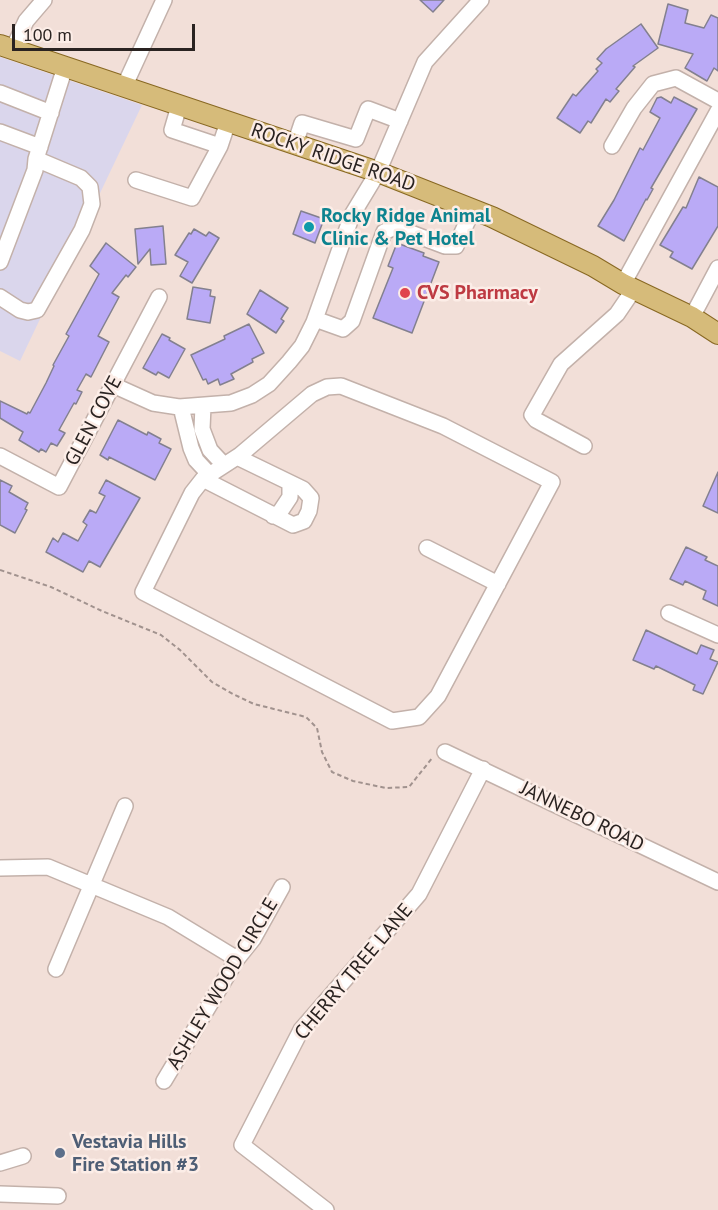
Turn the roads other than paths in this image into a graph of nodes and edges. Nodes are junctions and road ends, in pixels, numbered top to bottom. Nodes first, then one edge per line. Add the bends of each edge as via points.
1 (44, 0) edge
2 (164, 0) edge
3 (481, 0) edge
4 (6, 47) edge
5 (65, 67) junction
6 (124, 87) junction
7 (0, 93) edge
8 (718, 102) edge
9 (179, 106) junction
10 (718, 111) edge
11 (51, 113) junction
12 (400, 121) junction
13 (228, 122) junction
14 (0, 132) edge
15 (348, 137) junction
16 (295, 144) junction
17 (220, 146) junction
18 (612, 146) dead end
19 (38, 153) junction
20 (339, 159) junction
21 (378, 172) junction
22 (136, 180) dead end
23 (473, 209) junction
24 (1, 256) edge
25 (718, 268) edge
26 (629, 287) junction
27 (0, 297) edge
28 (159, 297) dead end
29 (692, 316) junction
30 (315, 319) junction
31 (718, 334) edge
32 (113, 385) junction
33 (203, 406) junction
34 (181, 407) junction
35 (584, 446) dead end
36 (0, 456) edge
37 (231, 461) junction
38 (206, 477) junction
39 (290, 483) junction
40 (273, 516) junction
41 (427, 548) dead end
42 (498, 584) junction
43 (669, 613) dead end
44 (718, 635) edge
45 (445, 753) road end
46 (483, 769) junction
47 (125, 806) dead end
48 (0, 868) edge
49 (718, 882) edge
50 (93, 885) junction
51 (282, 887) dead end
52 (237, 959) junction
53 (56, 969) dead end
54 (164, 1081) dead end
55 (23, 1156) dead end
56 (0, 1162) edge
57 (0, 1194) edge
58 (58, 1196) dead end
59 (326, 1210) edge

1 - 4 street
2 - 6 street
3 - 12 street via 425,62
4 - 5 main road, ROCKY RIDGE ROAD
5 - 6 main road, ROCKY RIDGE ROAD
5 - 11 street
6 - 9 main road, ROCKY RIDGE ROAD
7 - 11 street
8 - 18 street via 676,78 653,84
9 - 13 main road, ROCKY RIDGE ROAD
9 - 17 street via 172,130
10 - 26 street
11 - 19 street
12 - 15 street via 368,109 356,139
12 - 21 street
13 - 16 main road, ROCKY RIDGE ROAD
13 - 17 street
14 - 19 street
15 - 16 street via 302,123
15 - 20 street
16 - 20 main road, ROCKY RIDGE ROAD
17 - 22 street via 192,198
19 - 24 street
19 - 27 street via 81,178 90,187 92,204 82,230 37,310 20,310
20 - 21 main road, ROCKY RIDGE ROAD
21 - 23 main road, ROCKY RIDGE ROAD
21 - 30 street via 352,214
23 - 26 main road, ROCKY RIDGE ROAD
23 - 30 street via 456,246 445,246 394,227 384,232 352,321 343,329
25 - 29 street
26 - 29 main road, ROCKY RIDGE ROAD
26 - 35 street via 617,314 561,364 532,415
28 - 32 street, GLEN COVE
29 - 31 main road, ROCKY RIDGE ROAD
30 - 33 street via 302,346 269,384 231,403
32 - 34 street via 153,403
32 - 36 street, GLEN COVE via 59,487
33 - 34 street
33 - 37 street via 202,429 210,450
34 - 38 street via 191,448
37 - 38 street
37 - 39 street
37 - 42 street via 312,394 327,387 341,386 443,426 552,482
38 - 40 street
38 - 42 street via 192,493 143,592 392,721 419,717 438,696
39 - 40 street via 290,497
39 - 40 street via 311,498 309,511 304,520 293,525
41 - 42 street
43 - 44 street
45 - 46 street, JANNEBO ROAD
46 - 49 street, JANNEBO ROAD
46 - 59 street, CHERRY TREE LANE via 419,894 301,1030 242,1144
47 - 50 street
48 - 50 street via 48,867
50 - 52 street via 168,917
50 - 53 street
51 - 52 street, ASHLEY WOOD CIRCLE
52 - 54 street, ASHLEY WOOD CIRCLE
55 - 56 street
57 - 58 street

